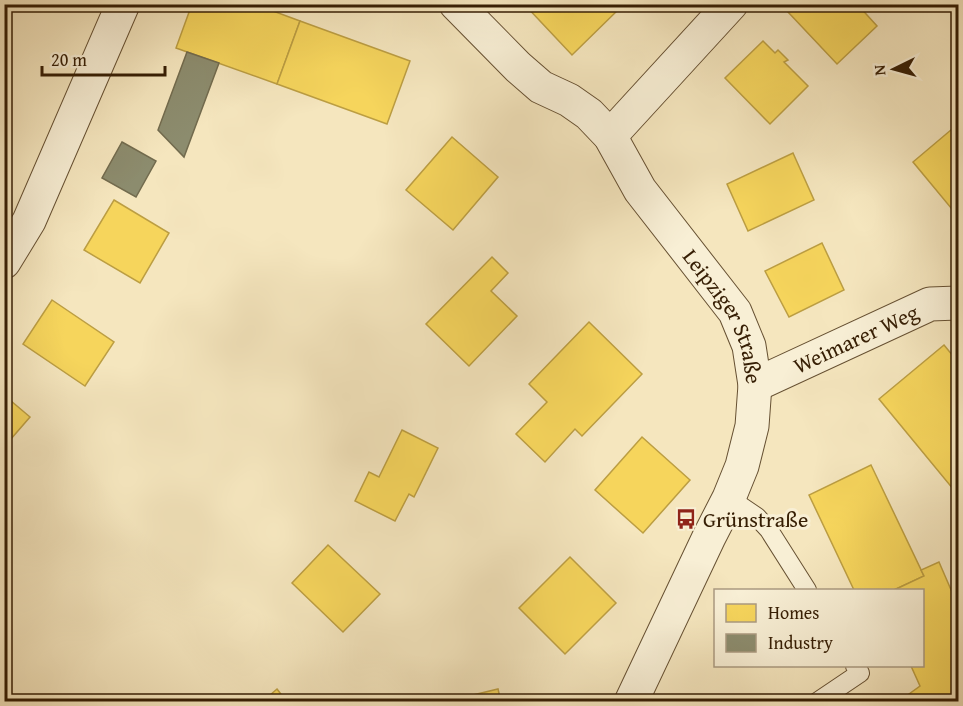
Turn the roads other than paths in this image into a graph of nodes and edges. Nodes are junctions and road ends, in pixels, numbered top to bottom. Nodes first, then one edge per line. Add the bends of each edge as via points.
1 (123, 4) edge
2 (456, 4) edge
3 (731, 4) edge
4 (610, 136) junction
5 (4, 262) edge
6 (958, 303) edge
7 (755, 385) junction
8 (729, 498) junction
9 (806, 589) edge
10 (856, 667) edge
11 (631, 702) edge
12 (817, 702) edge

1 - 5 street via 29,221
2 - 4 street, Leipziger Straße via 518,67 542,87 589,114
3 - 4 street
4 - 7 street, Leipziger Straße via 640,190 735,312 749,346
6 - 7 street, Weimarer Weg via 930,304
7 - 8 street, Leipziger Straße via 752,426
8 - 9 lane via 769,530
8 - 11 street, Leipziger Straße
10 - 12 lane via 860,673

